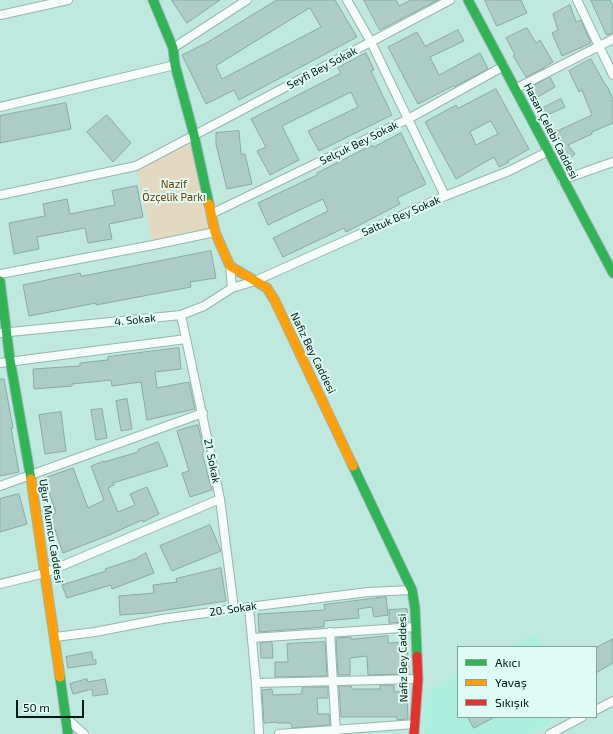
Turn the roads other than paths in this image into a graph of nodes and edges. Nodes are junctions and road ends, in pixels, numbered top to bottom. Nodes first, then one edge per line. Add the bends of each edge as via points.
1 (68, 0) edge
2 (152, 0) edge
3 (247, 0) edge
4 (347, 0) edge
5 (450, 0) edge
6 (468, 0) edge
7 (577, 0) edge
8 (0, 15) edge
9 (613, 39) edge
10 (371, 42) junction
11 (598, 45) junction
12 (173, 48) junction
13 (175, 65) junction
14 (504, 66) junction
15 (613, 75) edge
16 (515, 89) junction
17 (0, 107) edge
18 (408, 119) junction
19 (194, 135) junction
20 (548, 152) junction
21 (613, 162) edge
22 (562, 180) junction
23 (0, 195) edge
24 (446, 196) junction
25 (212, 214) junction
26 (215, 232) junction
27 (230, 266) junction
28 (613, 273) edge
29 (0, 274) edge
30 (0, 281) edge
31 (255, 281) junction
32 (232, 288) junction
33 (181, 315) junction
34 (3, 333) edge
35 (186, 339) junction
36 (10, 360) junction
37 (0, 363) edge
38 (202, 412) junction
39 (30, 476) junction
40 (0, 486) edge
41 (220, 499) junction
42 (45, 573) junction
43 (0, 584) edge
44 (412, 590) junction
45 (249, 607) junction
46 (234, 609) junction
47 (416, 627) junction
48 (330, 632) junction
49 (55, 637) junction
50 (252, 638) junction
51 (418, 679) junction
52 (332, 681) junction
53 (256, 683) junction
54 (613, 701) edge
55 (597, 709) edge
56 (65, 717) junction
57 (580, 718) edge
58 (414, 724) junction
59 (335, 732) edge
60 (68, 734) edge
61 (84, 734) edge
62 (259, 734) edge
63 (279, 734) edge
64 (414, 734) edge
65 (550, 734) edge

1 - 8 street
2 - 12 street
3 - 12 street
4 - 10 street
5 - 10 street, Seyfi Bey Sokak
6 - 14 street, Hasan Çelebi Caddesi
7 - 11 street
9 - 11 street
10 - 18 street
10 - 19 street, Seyfi Bey Sokak
11 - 15 street
11 - 16 street
12 - 13 street
13 - 17 street
13 - 19 street
14 - 16 street, Hasan Çelebi Caddesi
14 - 18 street, Selçuk Bey Sokak
16 - 20 street, Hasan Çelebi Caddesi
18 - 24 street
18 - 25 street, Selçuk Bey Sokak
19 - 23 street, Seyfi Bey Sokak via 136,166
19 - 25 street
20 - 22 street, Hasan Çelebi Caddesi
20 - 24 street, Saltuk Bey Sokak
21 - 22 street
22 - 28 street, Hasan Çelebi Caddesi
24 - 31 street, Saltuk Bey Sokak
25 - 26 street
26 - 27 street
26 - 29 street
27 - 31 street, Nafiz Bey Caddesi
27 - 32 street
30 - 34 street, Uğur Mumcu Caddesi
31 - 32 street, 4. Sokak
31 - 44 street, Nafiz Bey Caddesi via 267,288 275,301
32 - 33 street, 4. Sokak via 204,306
33 - 34 street, 4. Sokak
33 - 35 street, 21. Sokak
34 - 36 street, Uğur Mumcu Caddesi
35 - 36 street
35 - 38 street, 21. Sokak
36 - 37 street
36 - 39 street, Uğur Mumcu Caddesi
38 - 39 street
38 - 41 street, 21. Sokak
39 - 40 street
39 - 42 street, Uğur Mumcu Caddesi
41 - 42 street
41 - 46 street, 21. Sokak
42 - 43 street
42 - 49 street, Uğur Mumcu Caddesi
44 - 45 street, 20. Sokak via 368,592
44 - 47 street, Nafiz Bey Caddesi
45 - 46 street, 20. Sokak
45 - 50 street
46 - 49 street, 20. Sokak
47 - 48 street
47 - 51 street, Nafiz Bey Caddesi
48 - 50 street
48 - 52 street
49 - 56 street, Uğur Mumcu Caddesi
50 - 53 street
51 - 52 street
51 - 58 street, Nafiz Bey Caddesi
52 - 53 street
52 - 59 street
53 - 62 street
54 - 55 street
56 - 60 street, Uğur Mumcu Caddesi
56 - 61 street
57 - 65 street
58 - 59 street
58 - 64 street, Nafiz Bey Caddesi
59 - 63 street

